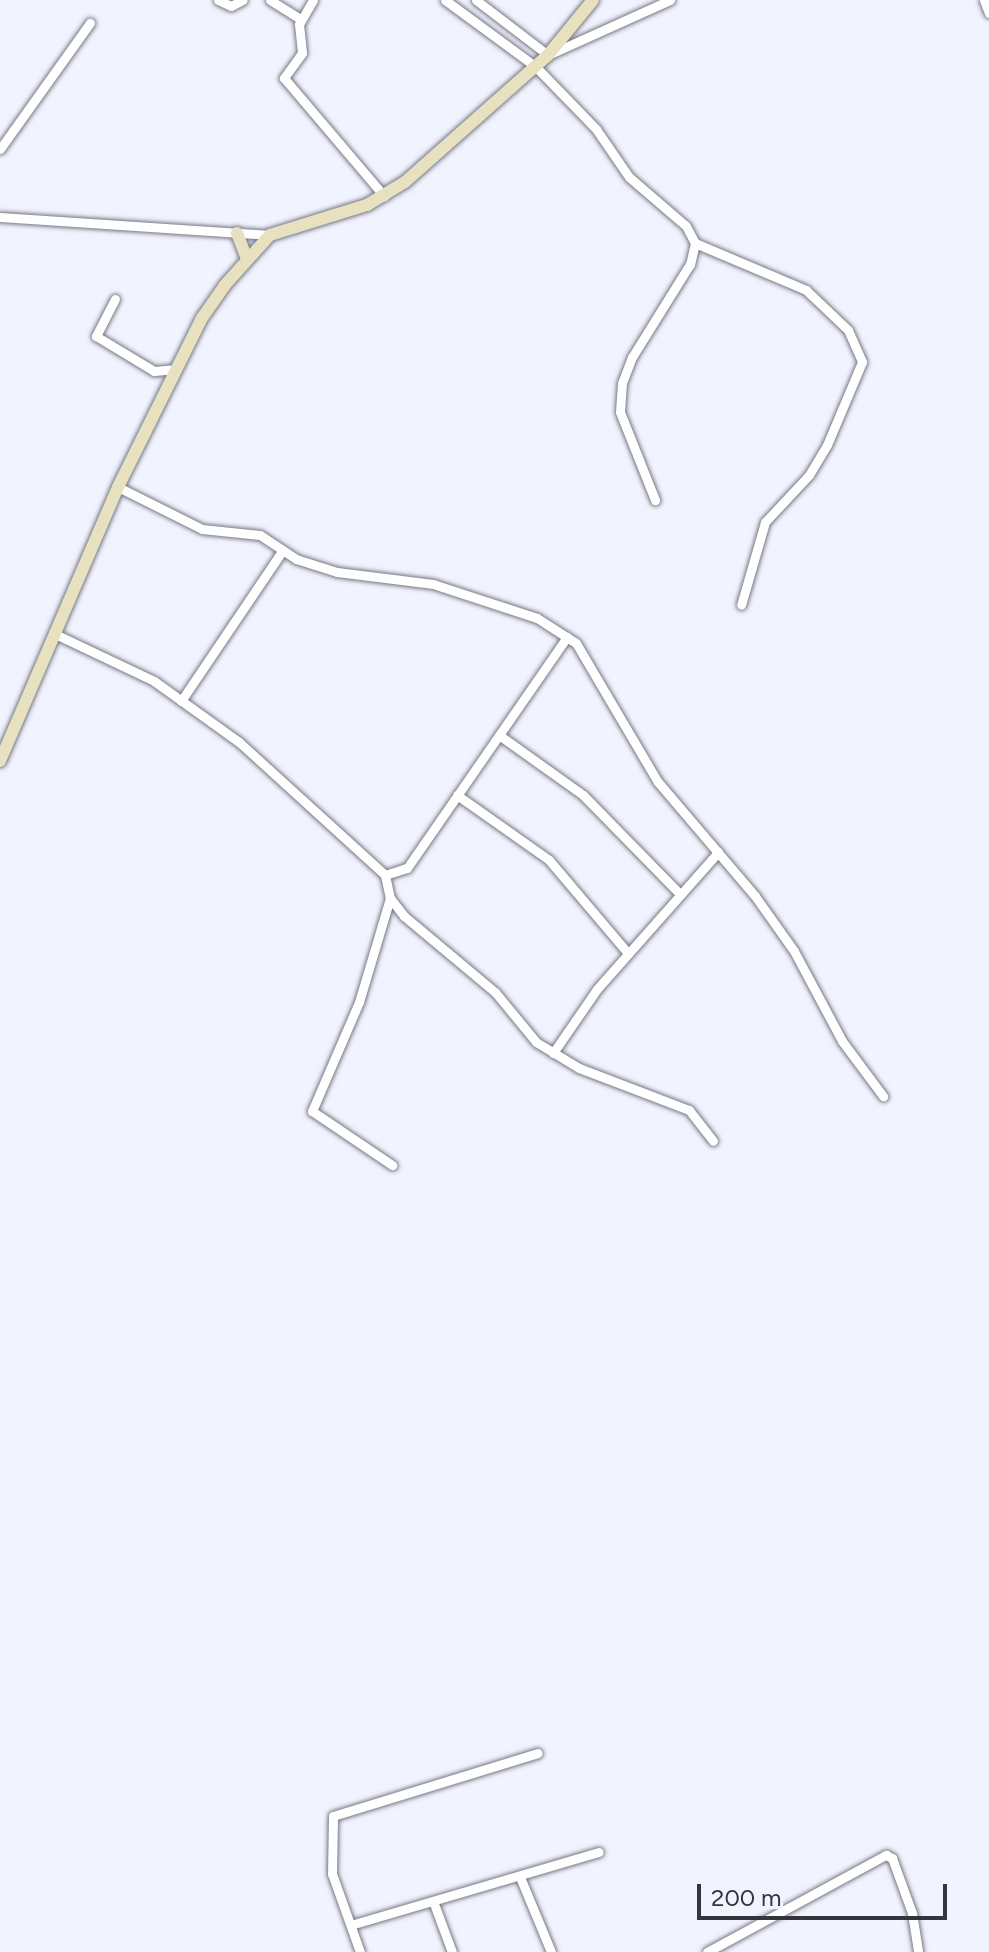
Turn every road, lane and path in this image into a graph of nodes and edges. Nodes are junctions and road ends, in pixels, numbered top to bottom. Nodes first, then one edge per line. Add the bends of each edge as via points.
1 (218, 0) edge
2 (243, 0) edge
3 (270, 0) edge
4 (313, 0) edge
5 (445, 0) edge
6 (476, 0) edge
7 (593, 0) edge
8 (670, 0) edge
9 (984, 0) edge
10 (989, 13) edge
11 (301, 19) junction
12 (90, 23) dead end
13 (548, 55) junction
14 (535, 66) junction
15 (0, 149) edge
16 (384, 196) junction
17 (0, 217) edge
18 (237, 233) junction
19 (270, 235) junction
20 (695, 243) junction
21 (247, 259) junction
22 (115, 299) dead end
23 (177, 369) junction
24 (118, 487) junction
25 (655, 500) dead end
26 (283, 550) junction
27 (741, 605) dead end
28 (53, 633) junction
29 (567, 637) junction
30 (181, 701) junction
31 (499, 735) junction
32 (0, 761) edge
33 (457, 795) junction
34 (718, 852) junction
35 (385, 875) junction
36 (680, 894) junction
37 (390, 898) junction
38 (628, 953) junction
39 (553, 1053) junction
40 (883, 1096) dead end
41 (713, 1141) dead end
42 (392, 1165) dead end
43 (538, 1753) dead end
44 (599, 1852) dead end
45 (520, 1877) junction
46 (433, 1901) junction
47 (354, 1924) junction
48 (360, 1952) edge
49 (452, 1952) edge
50 (551, 1952) edge
51 (707, 1952) edge
52 (918, 1952) edge

1 - 2 street via 231,6
3 - 11 street
4 - 11 street
5 - 14 street
6 - 13 street
7 - 13 street
8 - 13 street
9 - 10 street
11 - 16 street via 302,53 284,78
12 - 15 street
13 - 14 street
14 - 16 street
14 - 20 street via 596,129 629,177 686,226
16 - 19 street via 330,219
17 - 18 street
18 - 19 street
18 - 21 street
19 - 21 street
20 - 25 street via 690,264 632,357 622,383 620,412
20 - 27 street via 806,290 848,330 862,362 809,475 765,522
21 - 23 street via 202,318
22 - 23 street via 96,336 154,371
23 - 24 street
24 - 26 street via 202,529 260,535
24 - 28 street
26 - 29 street via 337,572 433,584 537,618
26 - 30 street
28 - 30 street via 132,669
28 - 32 street
29 - 31 street
29 - 34 street via 581,649 612,712 658,782
30 - 35 street via 239,742
31 - 33 street
31 - 36 street via 583,795
33 - 35 street via 407,868
33 - 38 street via 549,860
34 - 36 street
34 - 40 street via 794,951 842,1041
35 - 37 street
36 - 38 street
37 - 39 street via 419,932 473,971 536,1042
37 - 42 street via 359,1002 312,1111
38 - 39 street
39 - 41 street via 689,1110
43 - 47 street via 333,1816 332,1874
44 - 45 street
45 - 46 street
45 - 50 street
46 - 47 street
46 - 49 street
47 - 48 street
51 - 52 street via 886,1855 892,1858 912,1913

